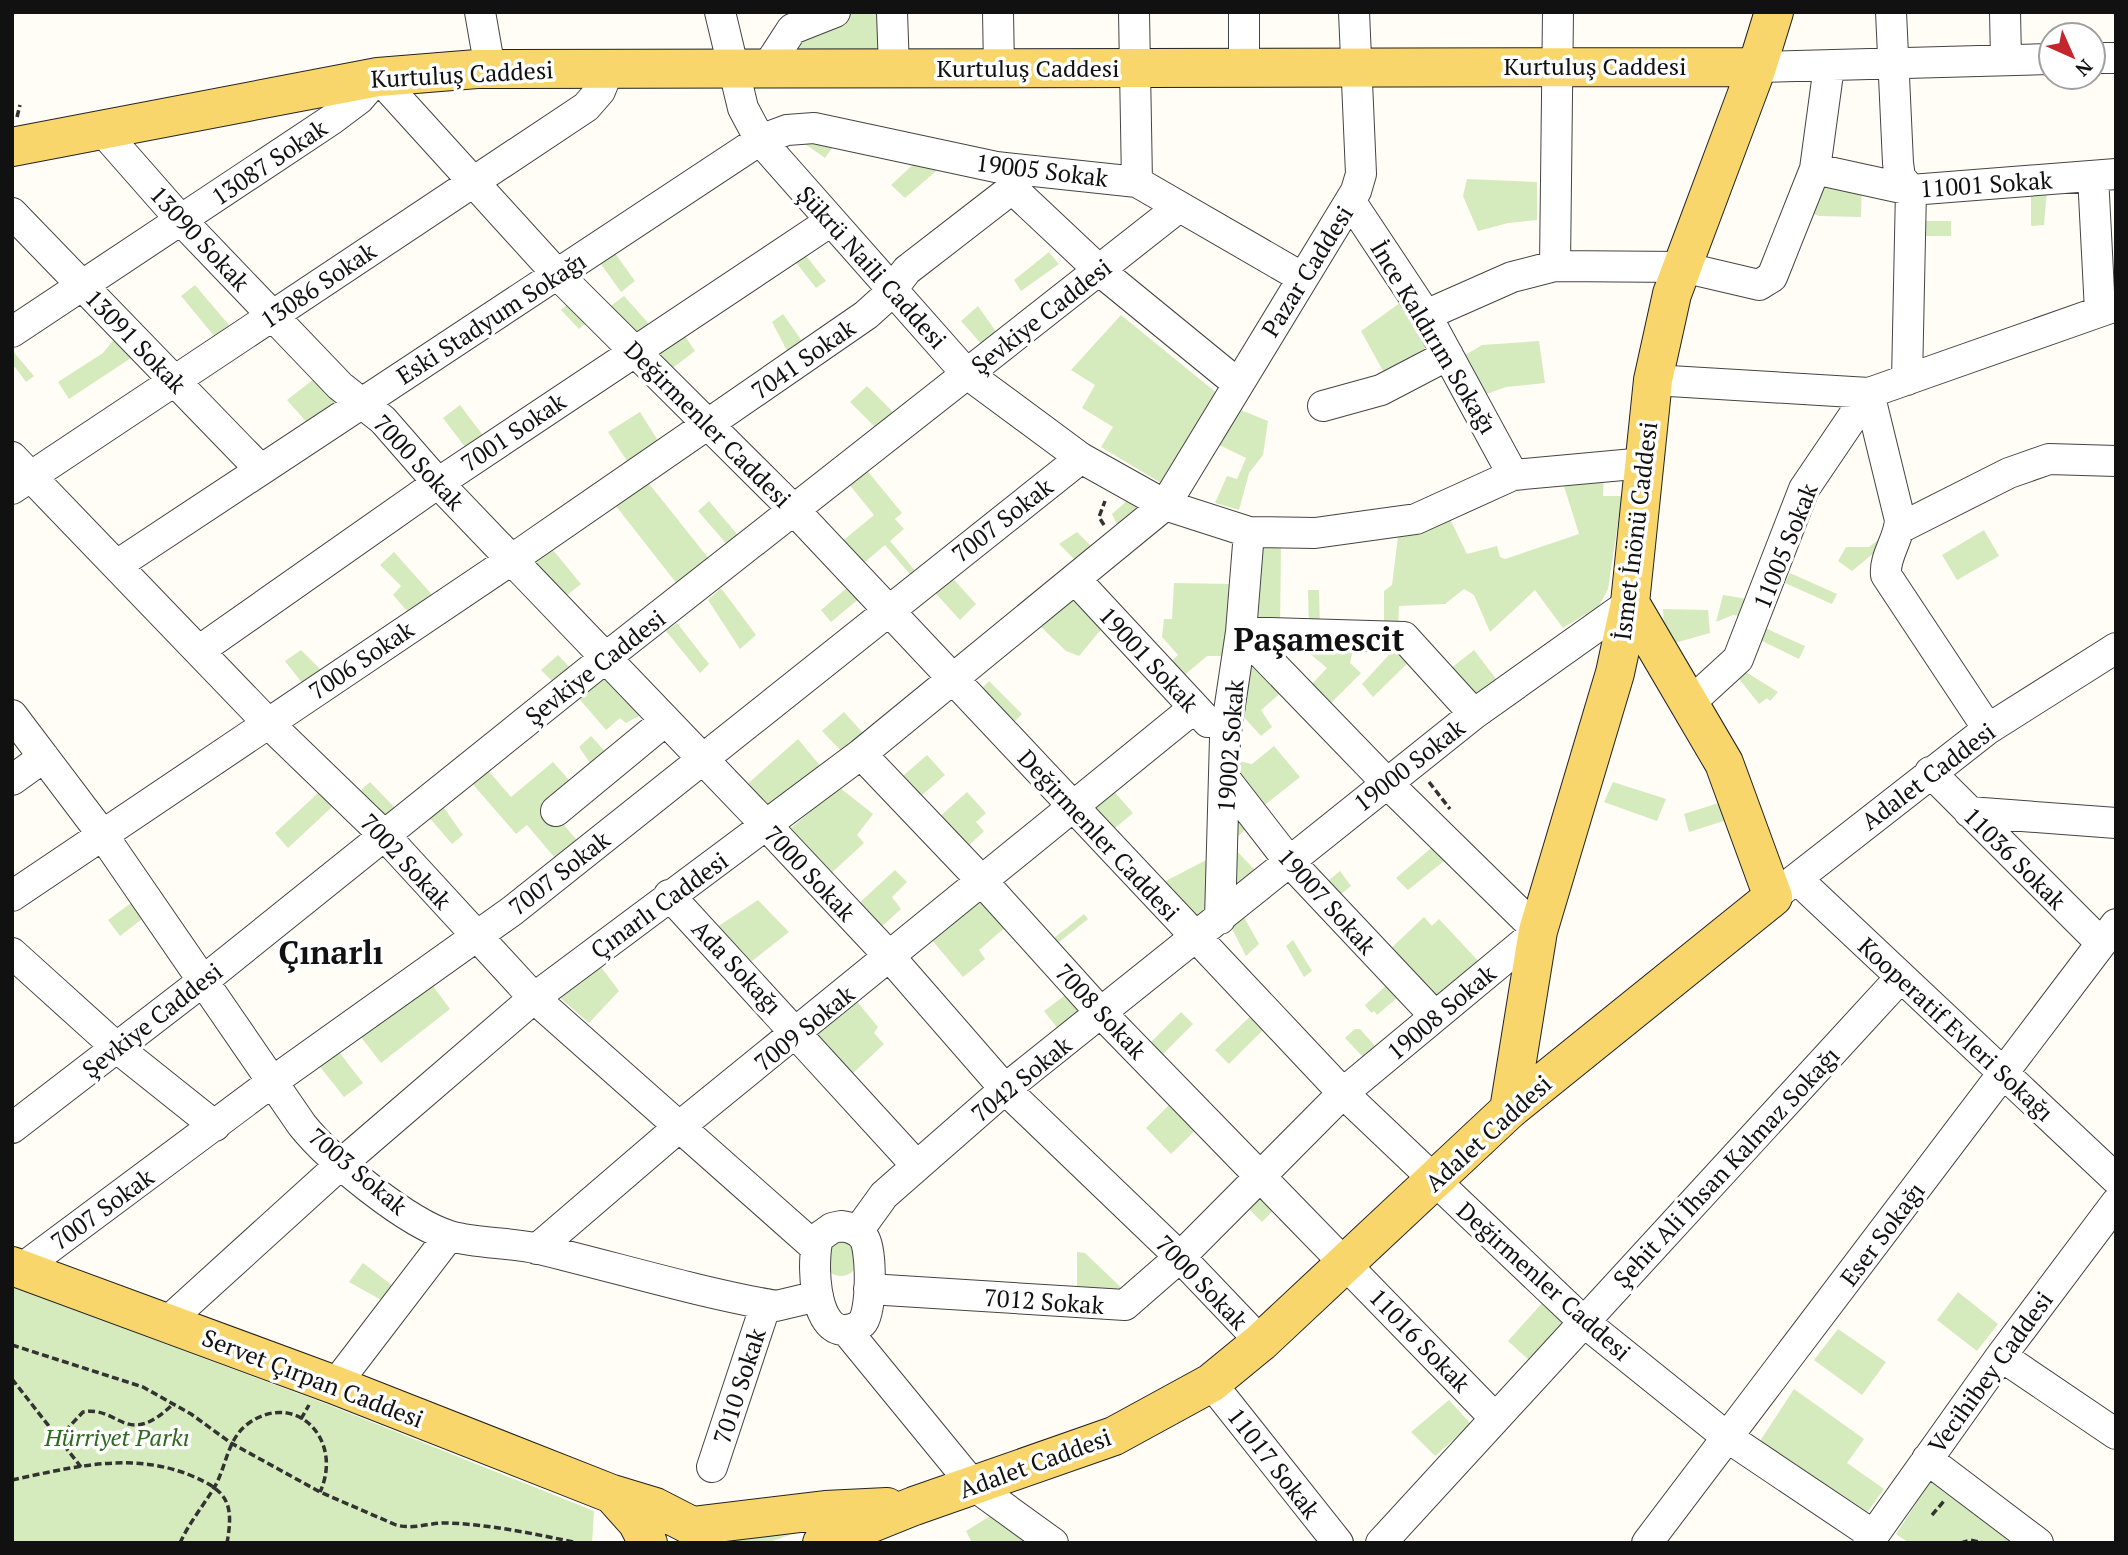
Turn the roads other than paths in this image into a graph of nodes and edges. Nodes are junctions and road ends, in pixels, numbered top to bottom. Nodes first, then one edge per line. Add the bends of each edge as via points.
1 (480, 12) edge
2 (720, 12) edge
3 (835, 12) edge
4 (892, 12) edge
5 (998, 12) edge
6 (1134, 12) edge
7 (1244, 12) edge
8 (1354, 12) edge
9 (1558, 12) edge
10 (1891, 12) edge
11 (2005, 12) edge
12 (1770, 33) edge
13 (2006, 59) junction
14 (2037, 59) edge
15 (1891, 64) junction
16 (1355, 66) junction
17 (1559, 66) junction
18 (1829, 66) junction
19 (1135, 67) junction
20 (1244, 67) junction
21 (999, 68) junction
22 (490, 69) junction
23 (609, 69) junction
24 (751, 69) junction
25 (894, 69) junction
26 (378, 76) junction
27 (101, 130) junction
28 (760, 140) junction
29 (12, 147) edge
30 (1815, 169) junction
31 (2105, 175) edge
32 (1013, 178) junction
33 (1137, 182) junction
34 (471, 183) junction
35 (1911, 190) junction
36 (1352, 201) junction
37 (1180, 207) junction
38 (12, 213) edge
39 (181, 220) junction
40 (831, 221) junction
41 (1556, 266) junction
42 (1682, 267) junction
43 (1100, 271) junction
44 (558, 275) junction
45 (1303, 278) junction
46 (82, 285) junction
47 (891, 289) junction
48 (2108, 309) edge
49 (272, 315) junction
50 (1426, 315) junction
51 (12, 332) edge
52 (634, 350) junction
53 (1448, 355) junction
54 (966, 373) junction
55 (1653, 380) junction
56 (1907, 380) junction
57 (174, 381) junction
58 (1237, 383) junction
59 (1869, 393) junction
60 (359, 404) junction
61 (1323, 406) dead end
62 (709, 423) junction
63 (1081, 458) junction
64 (2116, 461) edge
65 (1645, 463) junction
66 (260, 469) junction
67 (18, 474) edge
68 (1513, 475) junction
69 (438, 483) junction
70 (1165, 505) junction
71 (795, 511) junction
72 (1900, 528) junction
73 (1250, 533) junction
74 (512, 560) junction
75 (117, 565) junction
76 (1075, 579) junction
77 (1630, 603) junction
78 (889, 610) junction
79 (1241, 632) junction
80 (2116, 648) edge
81 (200, 650) junction
82 (604, 659) junction
83 (954, 679) junction
84 (1691, 702) junction
85 (1194, 708) junction
86 (1474, 714) junction
87 (12, 715) edge
88 (665, 721) junction
89 (267, 722) junction
90 (1988, 729) junction
91 (1226, 738) junction
92 (861, 754) junction
93 (44, 757) junction
94 (703, 759) junction
95 (1930, 772) junction
96 (12, 780) edge
97 (1226, 780) junction
98 (1387, 783) junction
99 (1072, 808) junction
100 (556, 811) dead end
101 (1969, 812) junction
102 (2116, 823) edge
103 (767, 826) junction
104 (102, 834) junction
105 (385, 836) junction
106 (1288, 860) junction
107 (982, 881) junction
108 (1785, 888) junction
109 (669, 895) junction
110 (12, 896) edge
111 (1220, 919) junction
112 (1538, 931) junction
113 (2108, 934) edge
114 (476, 935) junction
115 (1196, 938) junction
116 (12, 953) edge
117 (890, 957) junction
118 (1901, 977) junction
119 (203, 981) junction
120 (534, 998) junction
121 (1102, 1014) junction
122 (1435, 1016) junction
123 (798, 1033) junction
124 (116, 1048) junction
125 (2004, 1074) junction
126 (272, 1082) junction
127 (1005, 1089) junction
128 (1343, 1093) junction
129 (1510, 1110) junction
130 (215, 1126) junction
131 (679, 1127) junction
132 (12, 1128) edge
133 (341, 1164) junction
134 (916, 1165) junction
135 (1258, 1177) junction
136 (2116, 1179) edge
137 (1433, 1181) junction
138 (2116, 1203) edge
139 (858, 1231) junction
140 (449, 1236) junction
141 (815, 1247) junction
142 (537, 1249) junction
143 (1180, 1256) junction
144 (1346, 1262) junction
145 (17, 1267) edge
146 (869, 1289) junction
147 (818, 1296) junction
148 (766, 1304) junction
149 (167, 1322) junction
150 (1584, 1322) junction
151 (846, 1330) junction
152 (1261, 1342) junction
153 (2001, 1356) junction
154 (1211, 1383) junction
155 (335, 1385) junction
156 (1495, 1418) junction
157 (2116, 1434) edge
158 (1727, 1437) junction
159 (1927, 1460) junction
160 (712, 1467) dead end
161 (973, 1485) junction
162 (914, 1506) junction
163 (637, 1529) edge
164 (698, 1532) edge
165 (1870, 1539) edge
166 (831, 1542) edge
167 (1053, 1543) edge
168 (1338, 1543) edge
169 (1381, 1543) edge
170 (1647, 1543) edge
171 (2038, 1543) edge

1 - 22 street
2 - 24 street, Şükrü Naili Caddesi
3 - 24 street via 792,29
4 - 25 street
5 - 21 street
6 - 19 street
7 - 20 street
8 - 16 street, Pazar Caddesi
9 - 17 street
10 - 15 street
11 - 13 street
12 - 17 main road, Kurtuluş Caddesi
12 - 18 street, Kurtuluş Caddesi
12 - 42 main road, İsmet İnönü Caddesi
13 - 14 street, Kurtuluş Caddesi
13 - 15 street, Kurtuluş Caddesi
15 - 18 street, Kurtuluş Caddesi
15 - 35 street via 1900,177
16 - 17 main road, Kurtuluş Caddesi
16 - 20 main road, Kurtuluş Caddesi
16 - 36 street, Pazar Caddesi via 1361,174
17 - 41 street
18 - 30 street
19 - 20 main road, Kurtuluş Caddesi
19 - 21 main road, Kurtuluş Caddesi
19 - 33 street
21 - 25 main road, Kurtuluş Caddesi
22 - 23 main road, Kurtuluş Caddesi
22 - 26 main road, Kurtuluş Caddesi
23 - 24 main road, Kurtuluş Caddesi
23 - 34 street, 13086 Sokak via 600,91 586,107
24 - 25 main road, Kurtuluş Caddesi
24 - 28 street, Şükrü Naili Caddesi via 743,108
26 - 27 main road, Kurtuluş Caddesi
26 - 34 street, Değirmenler Caddesi
26 - 39 street, 13087 Sokak via 359,99 331,120
27 - 29 main road, Kurtuluş Caddesi
27 - 39 street, 13090 Sokak
28 - 32 street, 19005 Sokak via 787,130 814,128
28 - 40 street, Şükrü Naili Caddesi
28 - 44 street, Eski Stadyum Sokağı
30 - 35 street, 11001 Sokak
30 - 42 street via 1772,276 1765,283
31 - 35 street, 11001 Sokak
31 - 48 street
32 - 33 street, 19005 Sokak
32 - 43 street
32 - 47 street, 7041 Sokak
33 - 37 street, 19005 Sokak
34 - 44 street, Değirmenler Caddesi
34 - 49 street, 13086 Sokak
35 - 56 street
36 - 45 street, Pazar Caddesi
36 - 50 street, İnce Kaldırım Sokağı
37 - 43 street, Şevkiye Caddesi
37 - 45 street, 19005 Sokak
38 - 46 street, 13091 Sokak
39 - 46 street, 13087 Sokak
39 - 49 street, 13090 Sokak
40 - 47 street, Şükrü Naili Caddesi
40 - 52 street, 7001 Sokak
41 - 42 street
41 - 50 street via 1512,277
42 - 55 main road, İsmet İnönü Caddesi
43 - 54 street, Şevkiye Caddesi
43 - 58 street
44 - 52 street, Değirmenler Caddesi
44 - 60 street, Eski Stadyum Sokağı
45 - 58 street, Pazar Caddesi
46 - 51 street, 13087 Sokak
46 - 57 street, 13091 Sokak
47 - 54 street, Şükrü Naili Caddesi
47 - 62 street, 7041 Sokak via 866,315
48 - 56 street
49 - 57 street, 13086 Sokak
49 - 60 street, 13090 Sokak
50 - 53 street, İnce Kaldırım Sokağı
52 - 62 street, Değirmenler Caddesi
52 - 69 street, 7001 Sokak
53 - 61 street via 1381,390
53 - 68 street, İnce Kaldırım Sokağı
54 - 63 street, Şükrü Naili Caddesi
54 - 71 street, Şevkiye Caddesi
55 - 59 street
55 - 65 main road, İsmet İnönü Caddesi
56 - 59 street
57 - 66 street, 13091 Sokak
57 - 67 street, 13086 Sokak
58 - 70 street, Pazar Caddesi
59 - 72 street via 1899,506
59 - 84 street, 11005 Sokak via 1804,489 1738,659
60 - 66 street, Eski Stadyum Sokağı
60 - 69 street, 7000 Sokak via 383,420
62 - 71 street, Değirmenler Caddesi
62 - 74 street, 7006 Sokak
63 - 70 street, Şükrü Naili Caddesi
63 - 78 street, 7007 Sokak
64 - 72 street via 2049,459 2009,473
65 - 68 street, Şükrü Naili Caddesi
65 - 77 main road, İsmet İnönü Caddesi
66 - 75 street, Eski Stadyum Sokağı
67 - 75 street, 7002 Sokak
68 - 73 street, Şükrü Naili Caddesi via 1397,524 1315,533
69 - 74 street, 7000 Sokak
69 - 81 street, 7001 Sokak
70 - 73 street, Şükrü Naili Caddesi
70 - 76 street, Çınarlı Caddesi
71 - 78 street, Değirmenler Caddesi
71 - 82 street, Şevkiye Caddesi
72 - 90 street via 1886,575
73 - 79 street, 19002 Sokak
74 - 82 street, 7000 Sokak
74 - 89 street, 7006 Sokak
75 - 81 street, 7002 Sokak
76 - 83 street, Çınarlı Caddesi
76 - 85 street, 19001 Sokak
77 - 84 main road, Kooperatif Evleri Sokağı
77 - 86 street, 19000 Sokak
77 - 112 main road, İsmet İnönü Caddesi via 1615,673
78 - 83 street, Değirmenler Caddesi
78 - 94 street, 7007 Sokak
79 - 86 street via 1404,637
79 - 91 street, 19002 Sokak
79 - 98 street
80 - 90 street, Adalet Caddesi
81 - 89 street, 7002 Sokak
82 - 88 street, 7000 Sokak
82 - 105 street, Şevkiye Caddesi
83 - 92 street, Çınarlı Caddesi
83 - 99 street, Değirmenler Caddesi
84 - 108 main road, Kooperatif Evleri Sokağı
85 - 91 street, 19001 Sokak
85 - 99 street, 7009 Sokak
86 - 98 street, 19000 Sokak
87 - 93 street, 7003 Sokak
88 - 94 street, 7000 Sokak
88 - 100 street
89 - 104 street, 7006 Sokak
89 - 105 street, 7002 Sokak
90 - 95 street, Adalet Caddesi
91 - 97 street, 19002 Sokak
92 - 103 street, Çınarlı Caddesi
92 - 107 street, 7008 Sokak
93 - 96 street
93 - 104 street, 7003 Sokak
94 - 103 street, 7000 Sokak
94 - 114 street, 7007 Sokak
95 - 101 street, 11036 Sokak
95 - 108 street, Adalet Caddesi
97 - 106 street, 19007 Sokak
97 - 111 street, 19002 Sokak
98 - 106 street, 19000 Sokak
98 - 112 street
99 - 107 street, 7009 Sokak
99 - 115 street, Değirmenler Caddesi
101 - 102 street
101 - 113 street, 11036 Sokak
103 - 109 street, Çınarlı Caddesi
103 - 117 street, 7000 Sokak
104 - 110 street, 7006 Sokak
104 - 119 street, 7003 Sokak
105 - 114 street, 7002 Sokak
105 - 119 street, Şevkiye Caddesi
106 - 111 street, 19000 Sokak
106 - 122 street, 19007 Sokak
107 - 117 street, 7009 Sokak
107 - 121 street, 7008 Sokak
108 - 118 street, Kooperatif Evleri Sokağı
108 - 129 main road, Adalet Caddesi
109 - 120 street, Çınarlı Caddesi
109 - 123 street, Ada Sokağı
111 - 115 street, 19000 Sokak
112 - 122 street, 19008 Sokak
112 - 129 main road, İsmet İnönü Caddesi
113 - 125 street, Eser Sokağı
114 - 120 street, 7002 Sokak
114 - 126 street, 7007 Sokak
115 - 121 street, 7042 Sokak
115 - 128 street, Değirmenler Caddesi
116 - 124 street
117 - 123 street, 7009 Sokak
117 - 127 street, 7000 Sokak
118 - 125 street, Kooperatif Evleri Sokağı
118 - 150 street, Şehit Ali İhsan Kalmaz Sokağı
119 - 124 street, Şevkiye Caddesi
119 - 126 street, 7003 Sokak
120 - 131 street, 7002 Sokak
120 - 133 street, Çınarlı Caddesi
121 - 127 street, 7042 Sokak
121 - 135 street, 7008 Sokak
122 - 128 street, 19008 Sokak
123 - 131 street, 7009 Sokak
123 - 134 street, Ada Sokağı
124 - 130 street
124 - 132 street, Şevkiye Caddesi
125 - 136 street, Kooperatif Evleri Sokağı
125 - 158 street, Eser Sokağı
126 - 130 street, 7007 Sokak
126 - 133 street, 7003 Sokak via 311,1136
127 - 134 street, 7042 Sokak
127 - 143 street, 7000 Sokak
128 - 135 street, 7012 Sokak
128 - 137 street, Değirmenler Caddesi
129 - 137 main road, Adalet Caddesi
130 - 145 street, 7007 Sokak
131 - 141 street, 7002 Sokak
131 - 142 street, 7009 Sokak
133 - 140 street, 7003 Sokak via 419,1221
133 - 149 street, Çınarlı Caddesi
134 - 139 street, 7042 Sokak via 884,1195
135 - 143 street, 7012 Sokak
135 - 144 street, 7008 Sokak
137 - 144 main road, Adalet Caddesi
137 - 150 street, Değirmenler Caddesi
138 - 153 street, Vecihibey Caddesi
139 - 141 street via 832,1228 818,1238
139 - 146 street via 867,1246
140 - 142 street, 7003 Sokak
140 - 155 street
141 - 147 street
142 - 148 street, 7003 Sokak
143 - 146 street, 7012 Sokak via 1132,1301 1119,1306
143 - 152 street, 7000 Sokak
144 - 152 main road, Adalet Caddesi
144 - 156 street, 11016 Sokak
145 - 149 main road, Servet Çırpan Caddesi
146 - 151 street via 866,1317
147 - 148 street, 7003 Sokak via 790,1305
147 - 151 street via 825,1320
148 - 160 street, 7010 Sokak
149 - 155 main road, Servet Çırpan Caddesi
150 - 156 street, Şehit Ali İhsan Kalmaz Sokağı
150 - 158 street, Değirmenler Caddesi
151 - 161 street
152 - 154 main road, Adalet Caddesi
153 - 157 street
153 - 159 street, Vecihibey Caddesi
154 - 161 main road, Adalet Caddesi via 1114,1436
154 - 168 street, 11017 Sokak
155 - 163 main road, Servet Çırpan Caddesi
156 - 169 street, Şehit Ali İhsan Kalmaz Sokağı
158 - 165 street, Değirmenler Caddesi
158 - 170 street, Eser Sokağı
159 - 165 street, Vecihibey Caddesi
159 - 171 street
161 - 162 main road, Adalet Caddesi
161 - 167 street
162 - 164 main road via 825,1510
162 - 166 main road, Adalet Caddesi
163 - 164 street via 673,1527
163 - 164 main road, Servet Çırpan Caddesi via 654,1507

